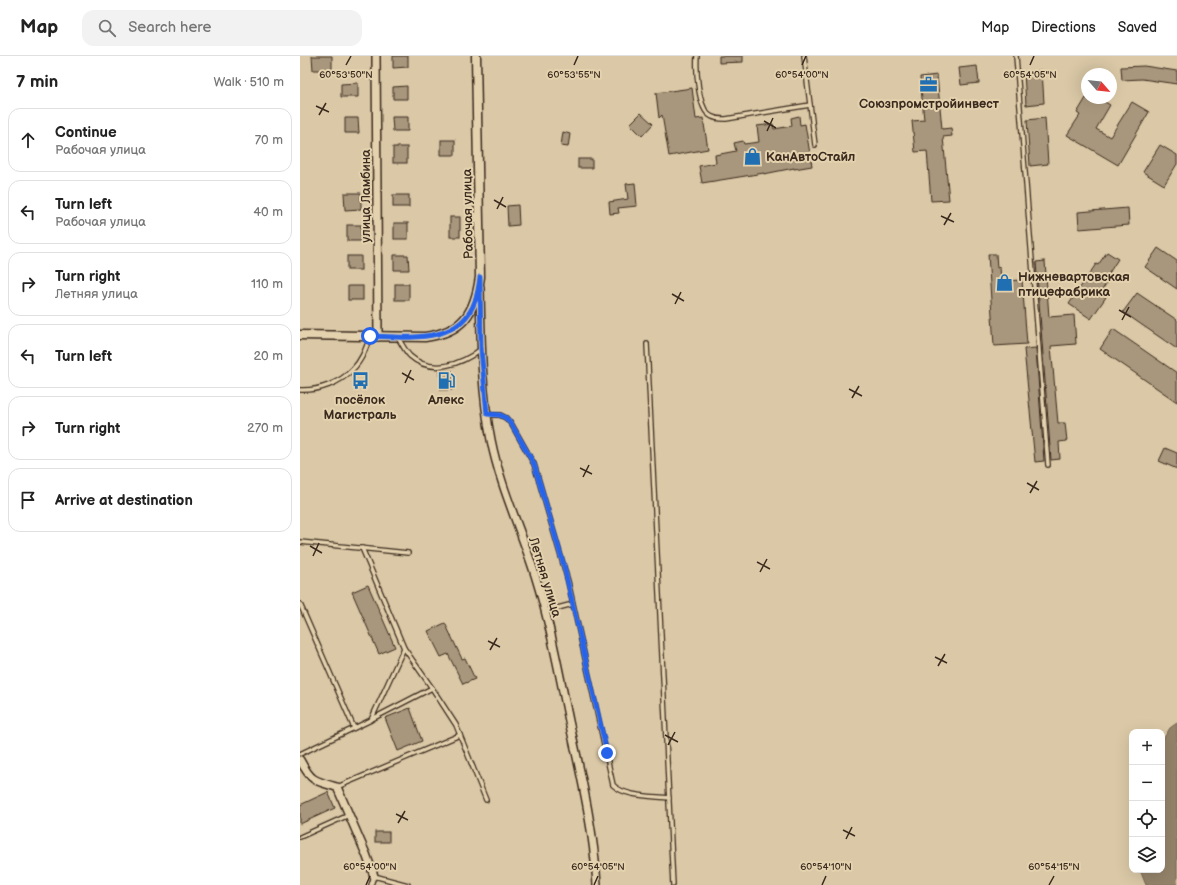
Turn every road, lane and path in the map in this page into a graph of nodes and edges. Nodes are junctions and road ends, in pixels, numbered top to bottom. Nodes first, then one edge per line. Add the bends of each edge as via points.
1 (376, 56) edge
2 (476, 56) edge
3 (697, 56) edge
4 (804, 56) edge
5 (1016, 56) edge
6 (810, 105) junction
7 (816, 145) dead end
8 (480, 277) junction
9 (300, 335) edge
10 (374, 337) junction
11 (398, 337) junction
12 (647, 344) dead end
13 (481, 349) junction
14 (300, 390) edge
15 (487, 414) junction
16 (1048, 465) dead end
17 (300, 542) edge
18 (362, 548) junction
19 (408, 553) dead end
20 (300, 604) edge
21 (573, 604) junction
22 (546, 611) junction
23 (404, 648) junction
24 (432, 688) junction
25 (371, 720) junction
26 (354, 728) junction
27 (460, 735) junction
28 (300, 754) edge
29 (300, 760) edge
30 (337, 787) junction
31 (669, 798) junction
32 (486, 800) dead end
33 (349, 814) junction
34 (300, 837) edge
35 (374, 876) junction
36 (371, 885) edge
37 (408, 885) edge
38 (598, 885) edge
39 (673, 885) edge

1 - 10 street, улица Ламбина
2 - 8 street, Рабочая улица
3 - 6 lane via 700,96 707,114 712,117 726,119
4 - 6 lane
5 - 16 lane
6 - 7 lane
8 - 11 street, Рабочая улица via 472,308 456,327 434,336
8 - 13 street, Летняя улица
9 - 10 street, Рабочая улица
10 - 11 street, Рабочая улица
10 - 14 lane via 353,370 341,379 321,388
11 - 13 lane via 406,352 418,362 435,366 454,365 470,358
12 - 31 lane
13 - 15 street, Летняя улица
15 - 21 lane via 506,418 534,464
15 - 22 street, Летняя улица via 491,442
17 - 18 lane
18 - 19 lane
18 - 23 lane
20 - 26 lane
21 - 22 lane
21 - 31 lane via 613,785 628,793
22 - 38 street, Летняя улица via 579,766
23 - 24 lane
23 - 25 lane
24 - 25 lane
24 - 27 lane
25 - 26 lane
26 - 28 lane
27 - 30 lane
27 - 32 lane
29 - 30 street via 314,780
30 - 33 street
31 - 39 lane
33 - 34 lane
33 - 35 street
35 - 36 lane
35 - 37 lane

